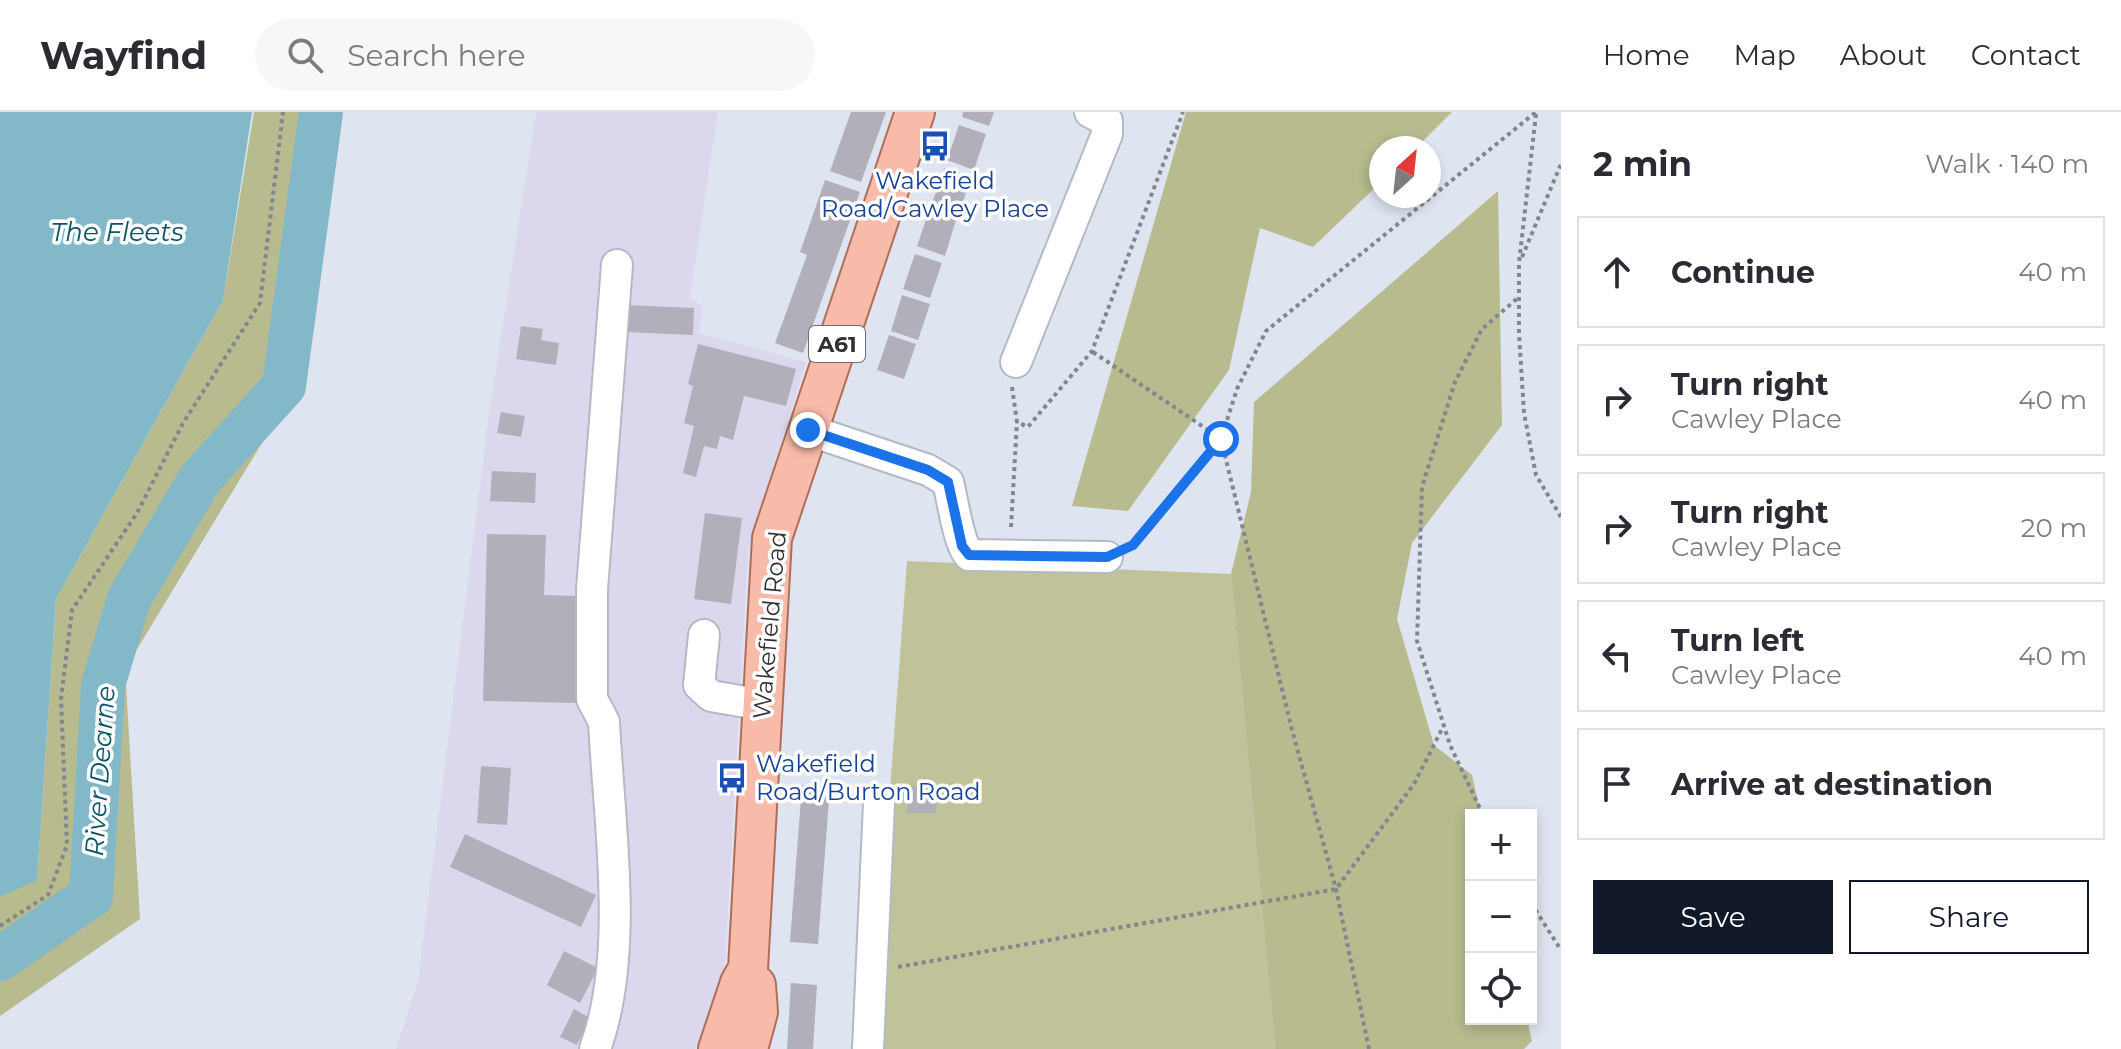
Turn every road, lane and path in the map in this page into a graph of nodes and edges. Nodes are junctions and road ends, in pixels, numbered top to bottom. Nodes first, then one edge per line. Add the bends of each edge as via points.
1 (283, 112) edge
2 (915, 112) edge
3 (1183, 112) edge
4 (1536, 112) edge
5 (1094, 113) edge
6 (1561, 164) edge
7 (1519, 263) junction
8 (617, 265) dead end
9 (1519, 297) junction
10 (1092, 351) junction
11 (1016, 362) joint
12 (1017, 422) junction
13 (808, 430) junction
14 (1221, 439) junction
15 (1561, 517) edge
16 (1107, 557) joint
17 (1009, 558) junction
18 (704, 635) dead end
19 (763, 705) junction
20 (1444, 725) junction
21 (879, 803) dead end
22 (1480, 809) edge
23 (1336, 889) junction
24 (1537, 912) edge
25 (0, 926) edge
26 (1561, 950) edge
27 (748, 969) junction
28 (873, 971) junction
29 (595, 1049) edge
30 (718, 1049) edge
31 (748, 1049) edge
32 (868, 1049) edge
33 (1369, 1049) edge

1 - 25 path via 260,303 183,423 137,513 72,610 61,699 67,845 48,895
2 - 13 main road, Wakefield Road / A61
3 - 10 path
4 - 7 path
4 - 14 path via 1266,331 1237,389
5 - 11 street via 1107,121 1107,134
6 - 7 path
7 - 9 path
8 - 29 street via 592,589 592,699 604,722 615,950 607,1016
9 - 15 path via 1524,413 1536,475
9 - 20 path via 1482,329 1455,382 1422,487 1417,641
10 - 12 path via 1028,427
10 - 14 path
11 - 12 path via 1012,387
12 - 17 path
13 - 17 street via 928,470 948,482 962,546 969,555
13 - 19 main road, Wakefield Road / A61 via 772,538
14 - 16 path via 1133,545
14 - 23 path
16 - 17 street
18 - 19 street via 699,685 711,696
19 - 27 main road, Wakefield Road / A61
20 - 22 path
20 - 23 path via 1414,784
21 - 28 street
23 - 28 path
23 - 33 path
24 - 26 path
27 - 30 main road, A61
27 - 31 main road, A61 via 757,987 758,1012
28 - 32 street

